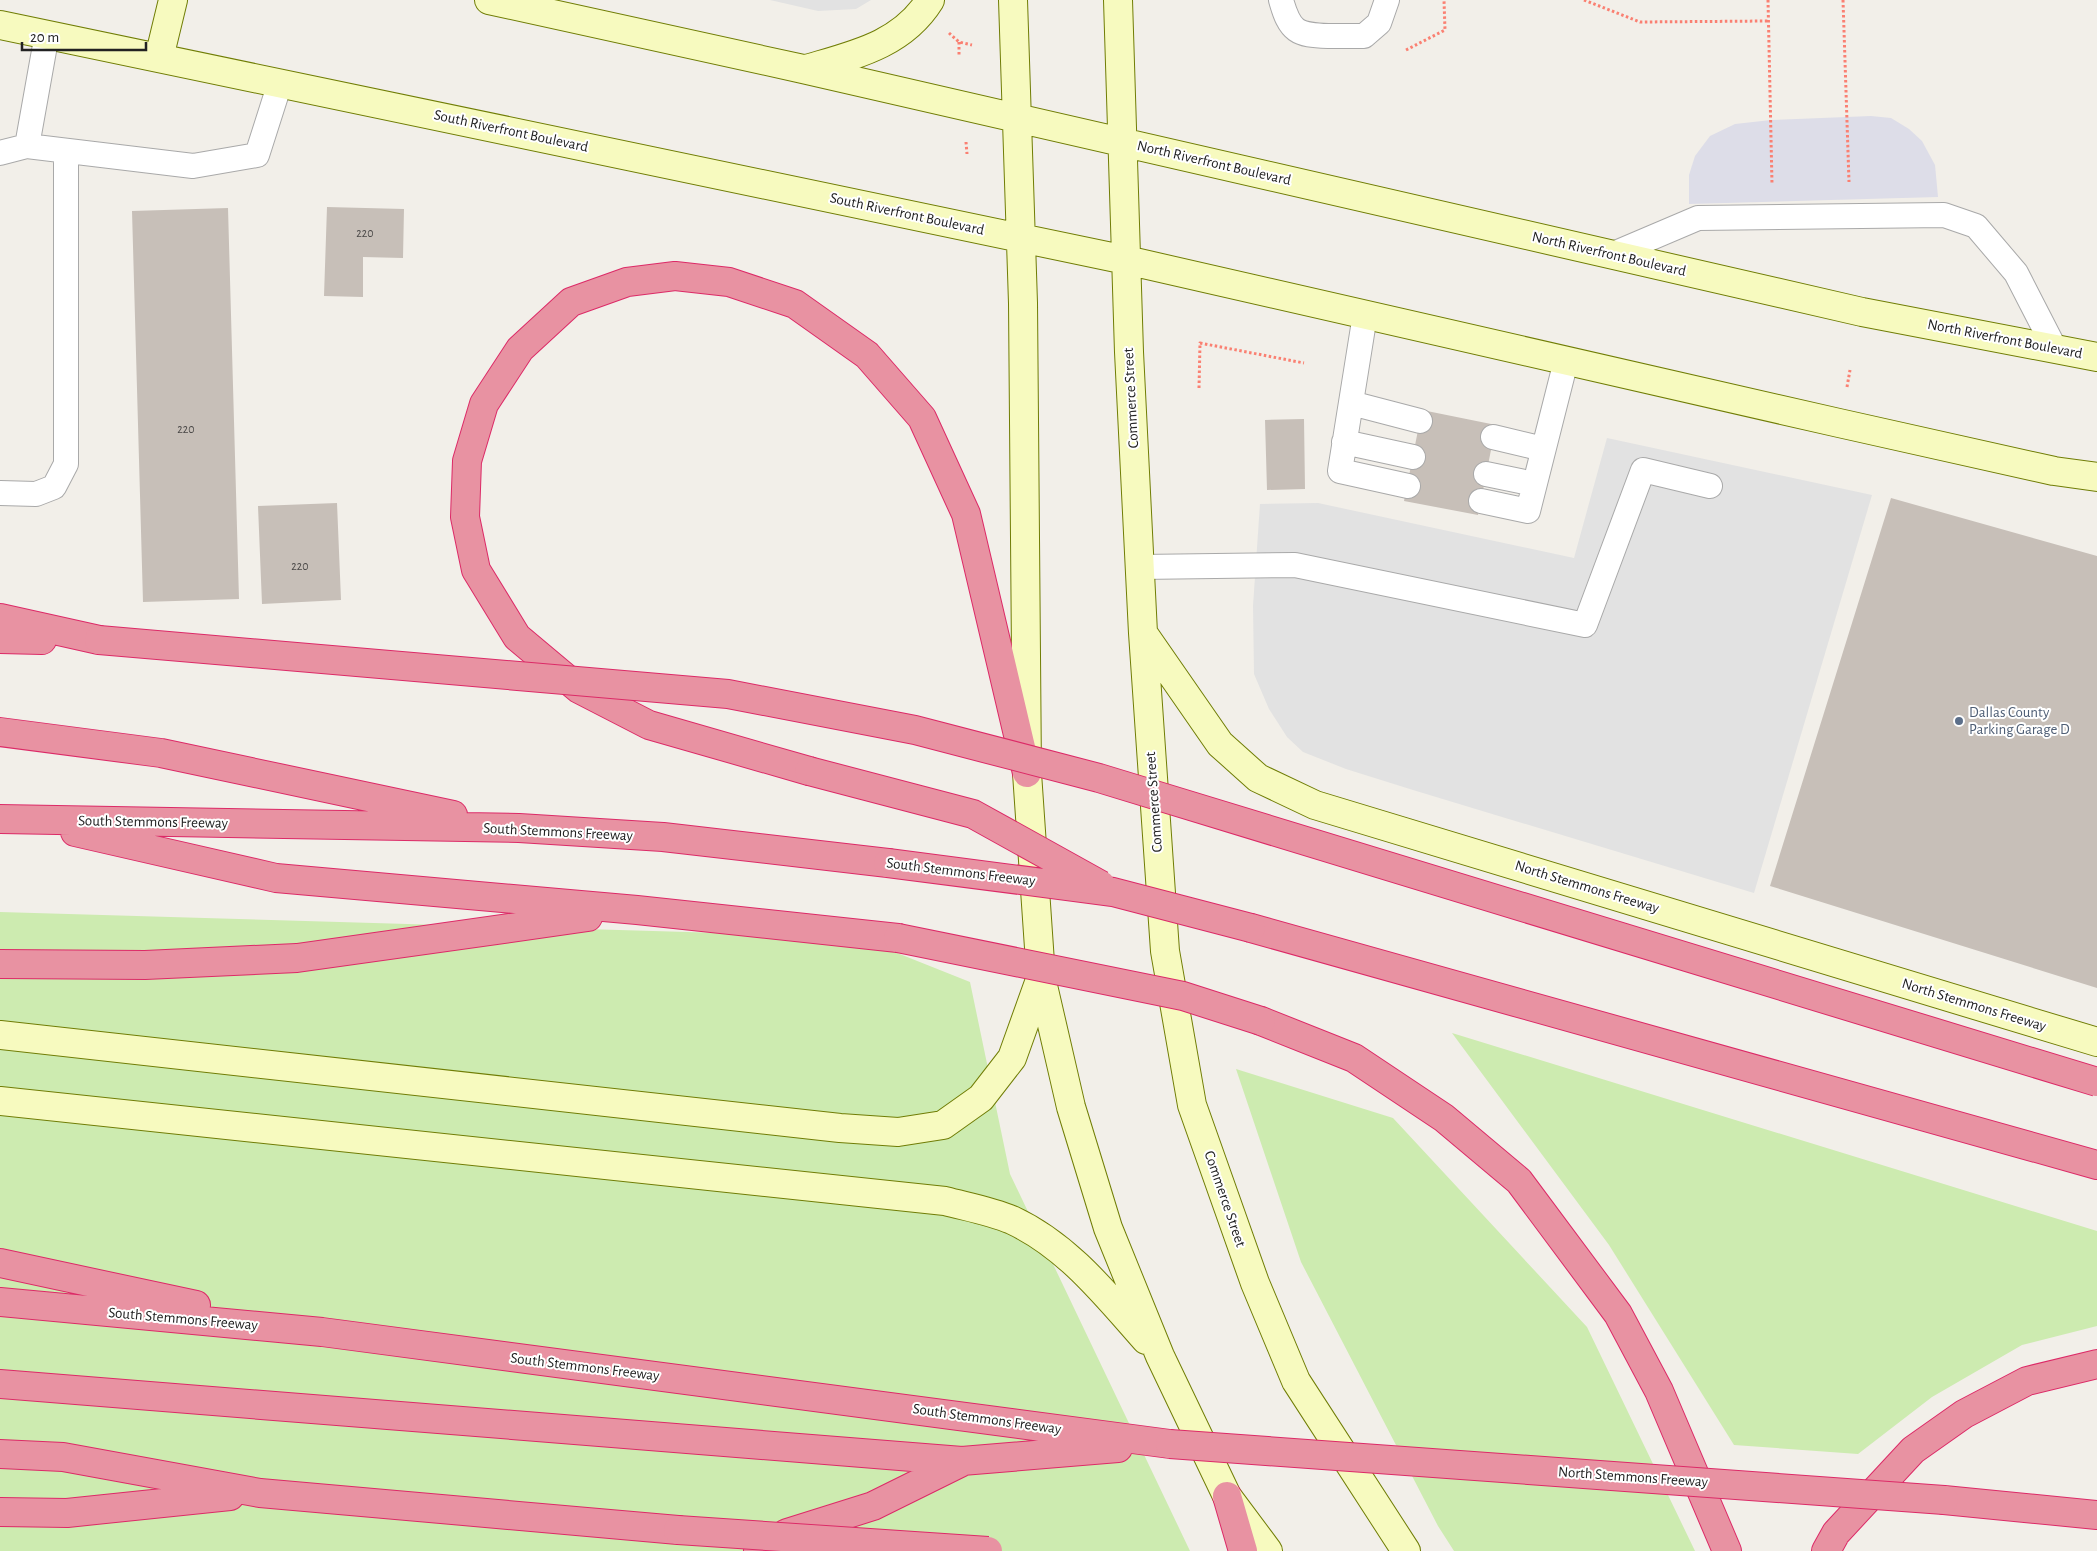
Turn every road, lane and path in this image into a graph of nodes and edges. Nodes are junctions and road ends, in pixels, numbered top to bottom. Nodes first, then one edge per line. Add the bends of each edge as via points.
1 (173, 0) edge
2 (489, 0) edge
3 (930, 0) edge
4 (1013, 0) edge
5 (1118, 0) edge
6 (1281, 0) edge
7 (1387, 0) edge
8 (1444, 0) edge
9 (1584, 0) edge
10 (1768, 0) edge
11 (1843, 0) edge
12 (1768, 21) junction
13 (0, 25) edge
14 (47, 34) junction
15 (972, 45) dead end
16 (1406, 50) dead end
17 (960, 55) dead end
18 (160, 58) junction
19 (803, 70) junction
20 (280, 83) junction
21 (1017, 119) junction
22 (966, 142) dead end
23 (1122, 142) junction
24 (27, 146) junction
25 (66, 151) junction
26 (0, 153) edge
27 (967, 154) dead end
28 (1849, 191) dead end
29 (1772, 194) dead end
30 (1021, 238) junction
31 (1611, 255) junction
32 (1126, 260) junction
33 (1364, 315) junction
34 (2055, 349) junction
35 (2097, 357) edge
36 (1566, 361) junction
37 (1304, 363) dead end
38 (1850, 370) dead end
39 (1847, 387) dead end
40 (1199, 388) dead end
41 (1351, 404) junction
42 (1420, 421) dead end
43 (1493, 437) dead end
44 (1344, 442) junction
45 (1543, 449) junction
46 (1413, 457) dead end
47 (1486, 474) dead end
48 (2097, 477) edge
49 (1534, 484) junction
50 (1408, 486) dead end
51 (1710, 486) dead end
52 (0, 493) edge
53 (1481, 501) dead end
54 (1140, 567) junction
55 (0, 618) edge
56 (1143, 633) junction
57 (0, 639) edge
58 (99, 640) junction
59 (0, 732) edge
60 (1027, 774) junction
61 (11, 819) edge
62 (518, 828) junction
63 (1113, 892) junction
64 (637, 910) junction
65 (0, 964) edge
66 (1041, 978) junction
67 (0, 1034) edge
68 (2097, 1042) edge
69 (2097, 1082) edge
70 (0, 1101) edge
71 (2097, 1165) edge
72 (0, 1263) edge
73 (0, 1302) edge
74 (322, 1332) junction
75 (1160, 1356) junction
76 (2097, 1364) edge
77 (0, 1384) edge
78 (1170, 1444) junction
79 (0, 1454) edge
80 (962, 1461) junction
81 (260, 1493) junction
82 (1227, 1496) junction
83 (0, 1512) edge
84 (2097, 1515) edge
85 (758, 1551) edge
86 (988, 1551) edge
87 (1243, 1551) edge
88 (1268, 1551) edge
89 (1406, 1551) edge
90 (1727, 1551) edge
91 (1826, 1551) edge

1 - 18 main road
2 - 19 main road
3 - 19 main road via 923,12 899,33 867,52
4 - 21 main road
5 - 23 main road, Commerce Street
6 - 7 lane via 1296,30 1306,35 1354,36 1364,36 1380,23
8 - 16 path via 1446,30
9 - 12 path via 1640,22
10 - 12 path
11 - 28 path
12 - 29 path
13 - 14 main road, South Riverfront Boulevard
14 - 18 main road, South Riverfront Boulevard
14 - 24 lane
15 - 17 path via 959,42
18 - 20 main road, South Riverfront Boulevard
19 - 21 main road
20 - 25 lane via 257,155 193,166
20 - 30 main road, South Riverfront Boulevard
21 - 23 main road, North Riverfront Boulevard
21 - 30 main road
22 - 27 path
23 - 31 main road, North Riverfront Boulevard
23 - 32 main road, Commerce Street
24 - 25 lane
24 - 26 lane
25 - 52 lane via 66,464 54,487 36,494
30 - 32 main road, South Riverfront Boulevard
30 - 60 main road
31 - 34 main road, North Riverfront Boulevard via 1862,312
31 - 34 lane via 1698,218 1944,215 1976,226 2016,273
32 - 33 main road
32 - 54 main road, Commerce Street
33 - 36 main road
33 - 41 lane
34 - 35 main road, North Riverfront Boulevard
36 - 45 lane
36 - 48 main road via 2054,471
37 - 40 path via 1200,343
38 - 39 path
41 - 42 lane
41 - 44 lane
43 - 45 lane
44 - 46 lane
44 - 50 lane via 1340,471
45 - 49 lane
47 - 49 lane
49 - 53 lane via 1528,511
51 - 54 lane via 1643,470 1585,625 1295,565
54 - 56 main road, Commerce Street
55 - 58 highway
56 - 68 main road, North Stemmons Freeway via 1220,744 1258,778 1314,805
56 - 89 main road, Commerce Street via 1165,951 1192,1105 1254,1283 1296,1380
57 - 58 highway
58 - 69 highway, bridge via 728,694 915,730 1099,778
59 - 62 highway via 161,754
60 - 63 highway, bridge via 966,514 922,418 867,355 795,304 729,282 675,276 627,282 571,302 520,349 484,404 467,461 465,517 476,570 517,636 579,689 649,725 973,814
60 - 66 main road
61 - 62 highway, South Stemmons Freeway
61 - 64 highway via 276,878
62 - 63 highway, South Stemmons Freeway, bridge via 663,837
63 - 71 highway, bridge
64 - 65 highway via 298,958 145,965
64 - 90 highway, bridge via 898,938 1183,996 1261,1021 1354,1058 1444,1118 1519,1181 1618,1314 1660,1391
66 - 67 main road via 1012,1058 981,1098 943,1125 898,1132
66 - 75 main road via 1071,1107 1108,1228
70 - 75 main road via 945,1201 1012,1220 1047,1240 1085,1272
72 - 74 highway
73 - 74 highway, South Stemmons Freeway
74 - 78 highway, South Stemmons Freeway
75 - 82 main road
76 - 91 highway via 2027,1382 1964,1414 1913,1450 1836,1533
77 - 80 highway
78 - 80 highway
78 - 84 highway, North Stemmons Freeway, bridge via 1944,1500
79 - 81 highway via 63,1457
80 - 85 highway via 873,1506 787,1534
81 - 83 highway via 67,1514
81 - 86 highway, bridge via 678,1530
82 - 87 highway
82 - 88 main road

